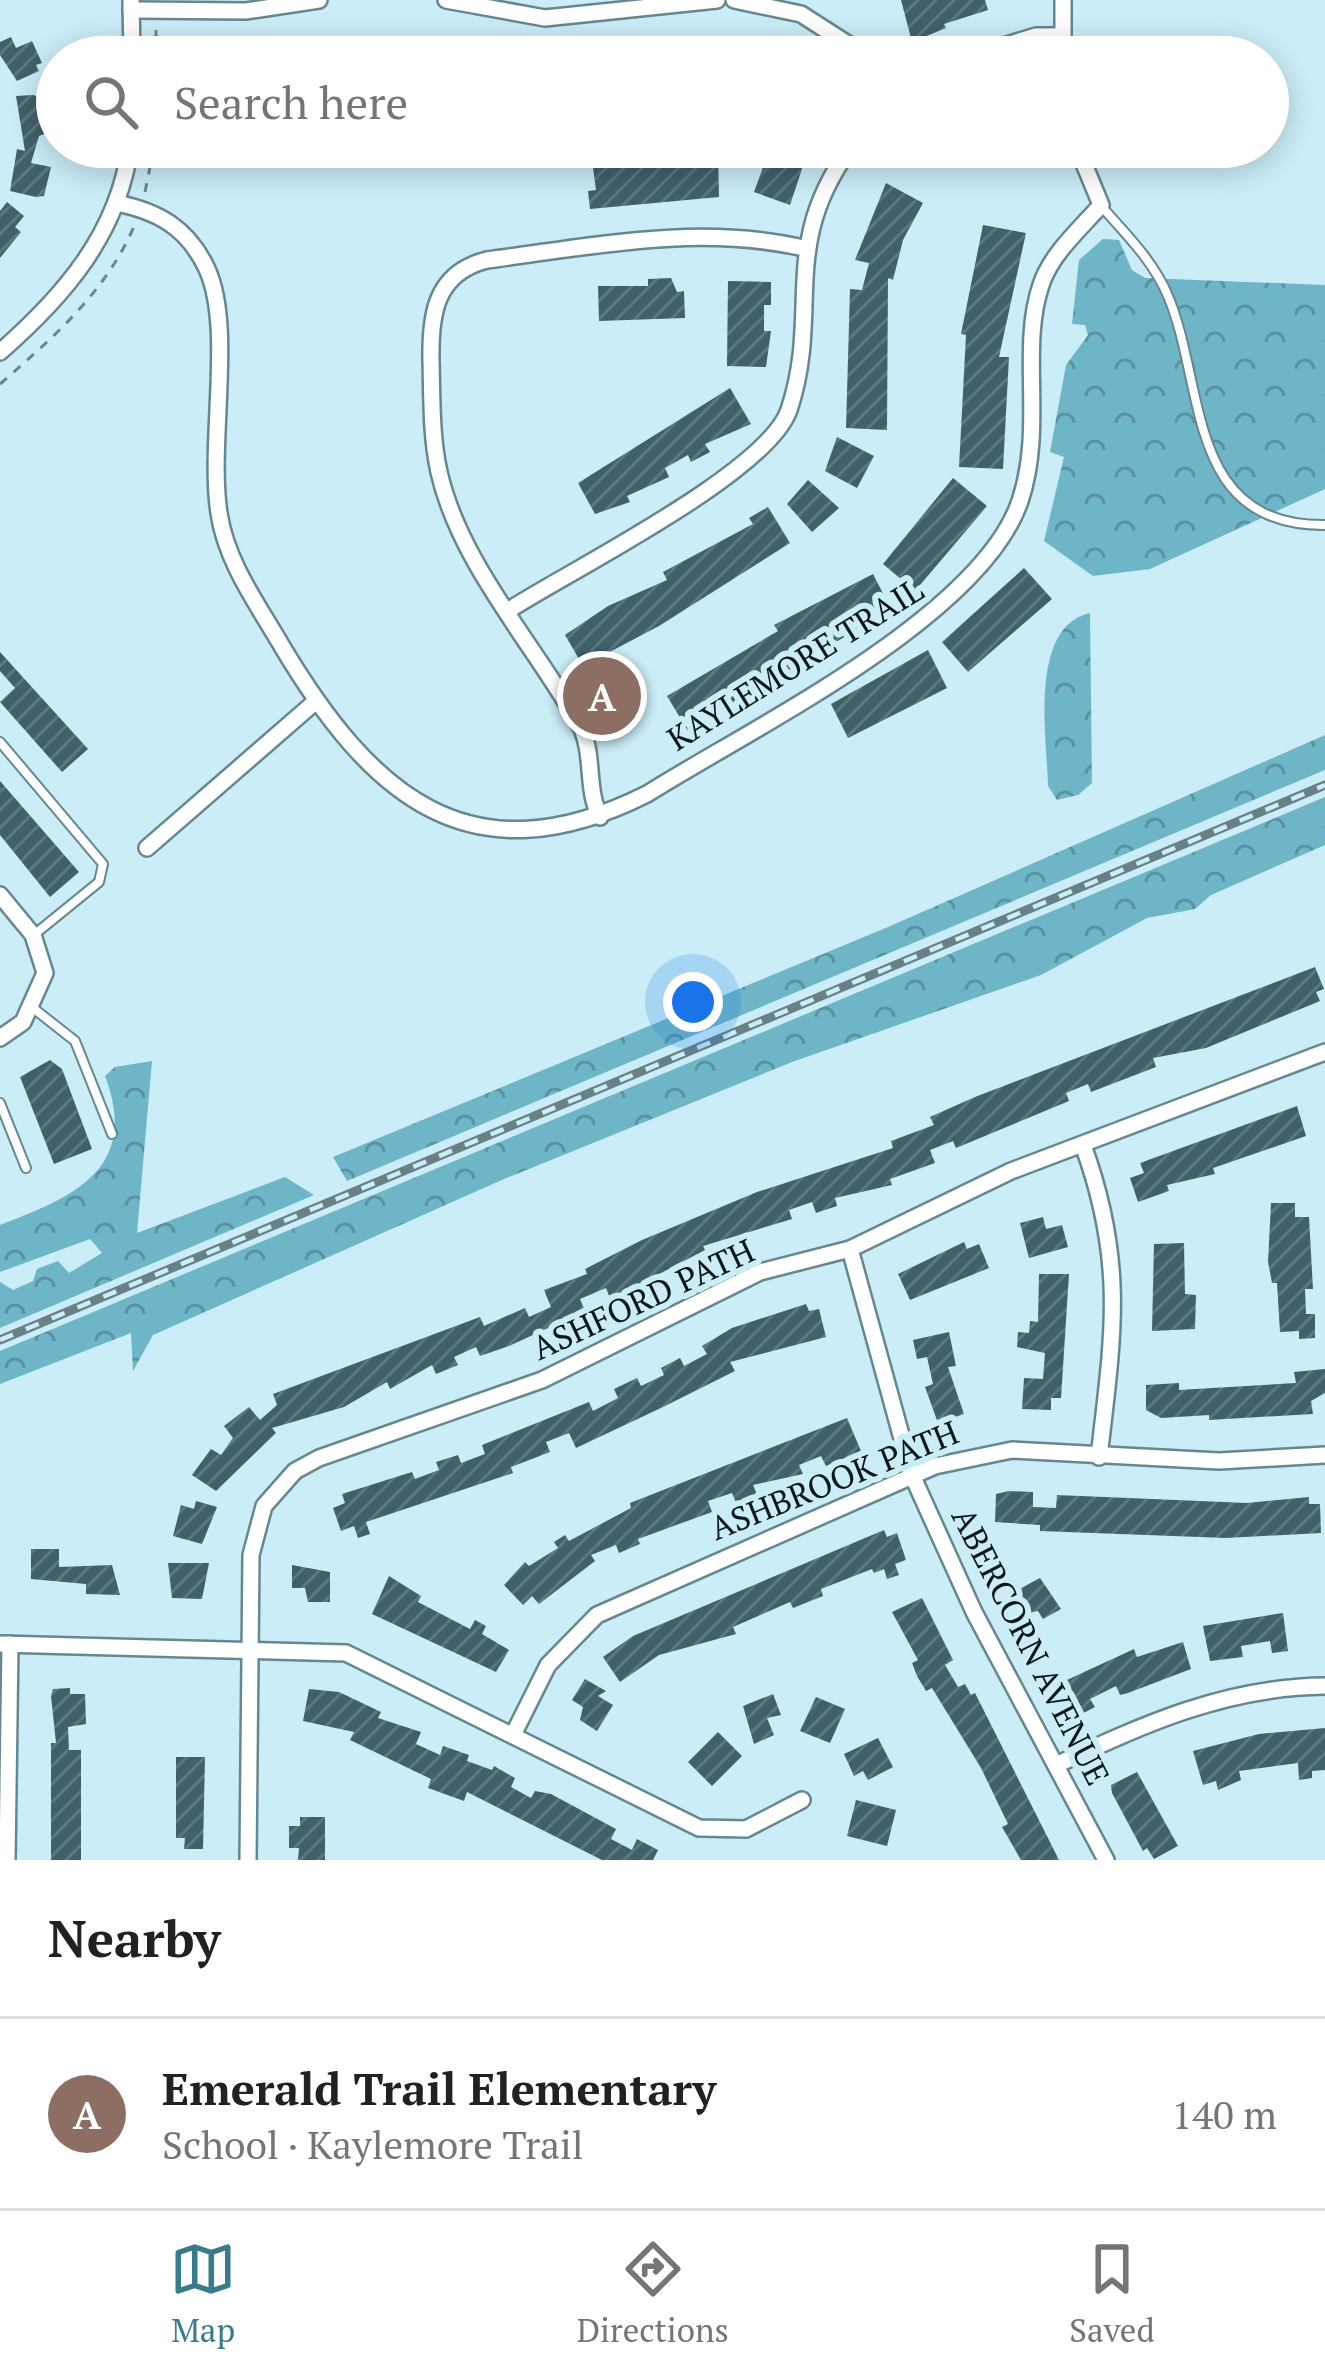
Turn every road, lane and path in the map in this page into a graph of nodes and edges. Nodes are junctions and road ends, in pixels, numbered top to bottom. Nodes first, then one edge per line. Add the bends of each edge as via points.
1 (320, 0) edge
2 (446, 0) edge
3 (717, 0) edge
4 (734, 0) edge
5 (1063, 0) edge
6 (131, 5) edge
7 (156, 10) junction
8 (132, 36) edge
9 (156, 36) edge
10 (835, 36) edge
11 (1036, 36) edge
12 (1061, 36) joint
13 (125, 168) edge
14 (836, 168) edge
15 (1086, 168) edge
16 (116, 203) junction
17 (1101, 206) junction
18 (804, 248) junction
19 (0, 352) edge
20 (1325, 525) edge
21 (509, 610) junction
22 (316, 702) junction
23 (0, 742) edge
24 (600, 817) junction
25 (147, 848) dead end
26 (0, 895) edge
27 (34, 935) junction
28 (37, 1000) junction
29 (0, 1038) edge
30 (1323, 1058) edge
31 (0, 1102) edge
32 (112, 1134) dead end
33 (1083, 1145) junction
34 (26, 1168) dead end
35 (850, 1249) junction
36 (1325, 1455) edge
37 (1100, 1457) junction
38 (911, 1474) junction
39 (5, 1644) edge
40 (252, 1648) junction
41 (1325, 1686) edge
42 (512, 1735) junction
43 (1056, 1765) junction
44 (802, 1800) dead end
45 (7, 1860) edge
46 (248, 1860) edge
47 (1106, 1860) edge

1 - 7 street via 246,11
2 - 3 street via 561,18
4 - 10 street via 801,14
5 - 12 street
6 - 7 street
6 - 8 street
7 - 9 path
11 - 12 street
13 - 16 street
14 - 18 street
15 - 17 street
16 - 19 street via 72,281
16 - 22 street, KAYLEMORE TRAIL via 156,211 206,267 216,297 222,532
17 - 20 lane via 1168,296 1201,433 1225,479 1281,519
17 - 24 street, KAYLEMORE TRAIL via 1041,284 1027,472 1019,504 984,561 920,625
18 - 21 street via 796,374 778,432 700,496
18 - 21 street via 704,235 555,251 465,267 441,290 430,328 438,470 463,535
21 - 24 street via 583,729
22 - 24 street, KAYLEMORE TRAIL via 363,761 444,815 536,831
22 - 25 street
23 - 27 lane via 104,864 99,882
26 - 27 street
27 - 28 street via 46,973
28 - 29 street
28 - 32 lane via 75,1041
30 - 33 street, ASHFORD PATH
31 - 34 lane
33 - 35 street, ASHFORD PATH
33 - 37 street via 1105,1204 1114,1261
35 - 38 street, ABERCORN AVENUE
35 - 40 street, ASHFORD PATH via 760,1272 542,1380 295,1471 255,1528
36 - 37 street, ASHBROOK PATH
37 - 38 street, ASHBROOK PATH via 1012,1450
38 - 42 street, ASHBROOK PATH via 597,1615 548,1666
38 - 43 street, ABERCORN AVENUE
39 - 40 street
39 - 45 street
40 - 42 street via 346,1653
40 - 46 street, ASHFORD PATH
41 - 43 street via 1216,1698
42 - 44 street via 711,1830 746,1828
43 - 47 street, ABERCORN AVENUE

